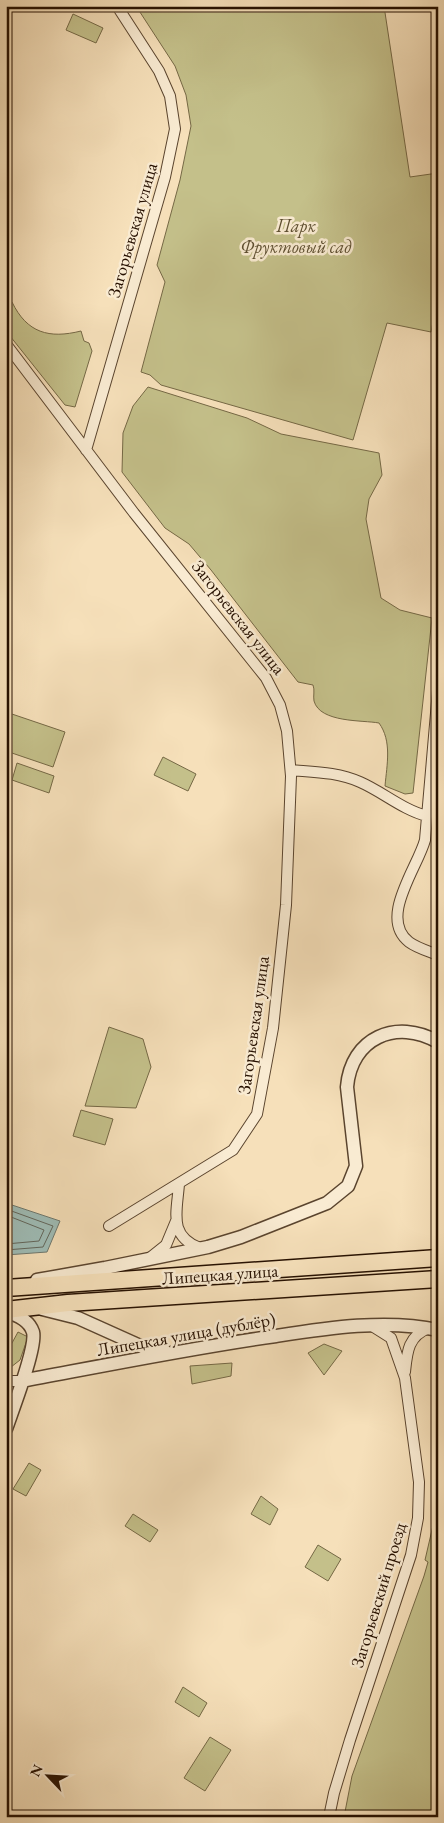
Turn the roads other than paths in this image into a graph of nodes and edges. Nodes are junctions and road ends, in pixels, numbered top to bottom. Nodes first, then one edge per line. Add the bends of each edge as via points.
1 (117, 6) edge
2 (6, 344) edge
3 (86, 450) junction
4 (438, 690) edge
5 (291, 770) junction
6 (427, 816) junction
7 (438, 955) edge
8 (438, 1042) edge
9 (179, 1184) junction
10 (177, 1220) junction
11 (108, 1226) dead end
12 (200, 1248) junction
13 (438, 1258) edge
14 (146, 1260) junction
15 (438, 1279) edge
16 (417, 1281) junction
17 (438, 1283) edge
18 (6, 1287) edge
19 (36, 1307) junction
20 (6, 1311) edge
21 (372, 1326) junction
22 (433, 1329) edge
23 (192, 1349) junction
24 (405, 1378) junction
25 (22, 1380) junction
26 (6, 1381) edge
27 (6, 1429) edge
28 (329, 1817) edge

1 - 3 street, Загорьевская улица via 159,71 170,96 175,129 166,177
2 - 3 street
3 - 5 street, Загорьевская улица via 266,678 280,705 288,731
4 - 6 street
5 - 6 street via 325,773 358,781
5 - 9 street, Загорьевская улица via 286,905 273,1028 258,1114 233,1150
6 - 7 street via 422,851 399,899 398,914 407,941
8 - 12 street via 418,1033 394,1031 382,1035 360,1051 348,1075 347,1087 356,1166 353,1177 339,1194 294,1216
9 - 10 street
9 - 11 street, Загорьевская улица
10 - 12 street via 178,1231 184,1240
10 - 14 street via 166,1245
12 - 14 street
13 - 18 main road, Липецкая улица
14 - 18 street
15 - 16 main road, Липецкая улица
16 - 17 main road
16 - 19 main road, Липецкая улица
19 - 20 main road, Липецкая улица
19 - 23 street via 78,1318 148,1349
20 - 25 street via 22,1318 33,1332
21 - 22 street, Липецкая улица (дублёр)
21 - 23 street, Липецкая улица (дублёр) via 293,1333
21 - 24 street via 391,1338
22 - 24 street via 420,1331 411,1342
23 - 25 street, Липецкая улица (дублёр)
24 - 28 street, Загорьевский проезд via 419,1482 418,1518 411,1555 350,1740
25 - 26 street, Липецкая улица (дублёр)
25 - 27 street

